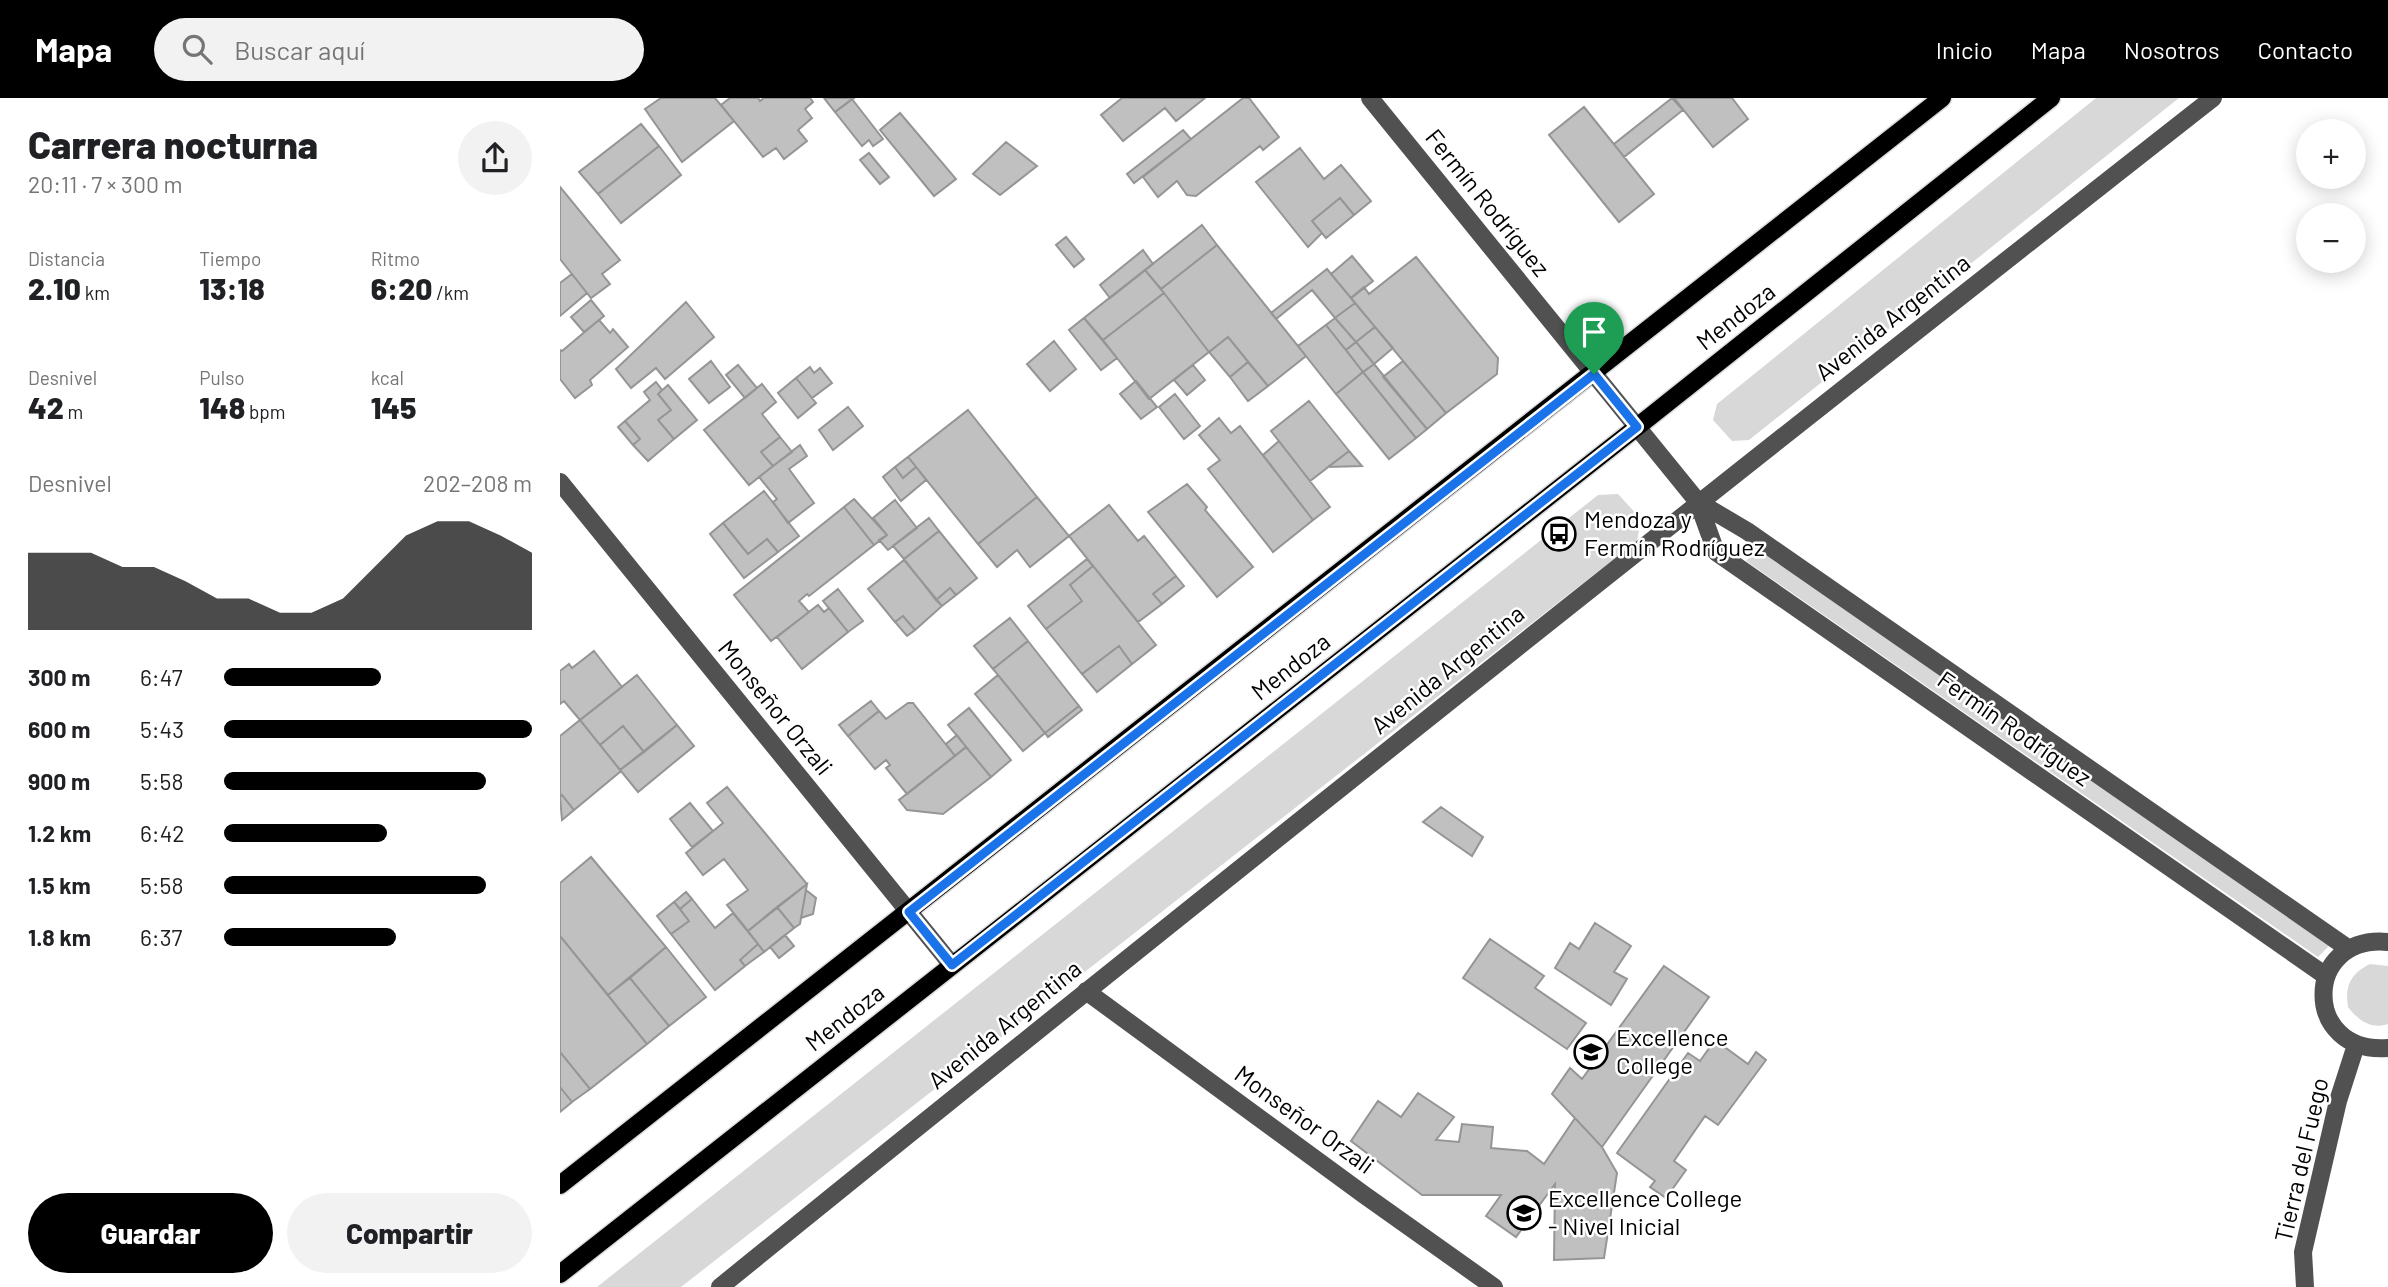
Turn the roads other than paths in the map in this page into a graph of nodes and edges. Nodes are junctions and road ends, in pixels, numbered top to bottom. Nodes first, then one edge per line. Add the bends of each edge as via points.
1 (1370, 98) edge
2 (1942, 98) edge
3 (2051, 98) edge
4 (2213, 98) edge
5 (1594, 374) junction
6 (1637, 427) junction
7 (560, 482) edge
8 (1698, 502) junction
9 (909, 912) junction
10 (2388, 942) edge
11 (2348, 949) junction
12 (952, 965) junction
13 (2326, 976) junction
14 (1086, 990) junction
15 (2356, 1045) junction
16 (2388, 1048) edge
17 (560, 1185) edge
18 (560, 1274) edge
19 (720, 1287) edge
20 (1494, 1287) edge
21 (2305, 1287) edge

1 - 5 street, Fermín Rodríguez
2 - 5 main road, Mendoza
3 - 6 main road, Mendoza
4 - 8 street, Avenida Argentina
5 - 6 street, Fermín Rodríguez
5 - 9 main road, Mendoza
6 - 8 street, Fermín Rodríguez
6 - 12 main road, Mendoza
7 - 9 street, Monseñor Orzali
8 - 11 street, Fermín Rodríguez
8 - 13 street, Fermín Rodríguez via 1716,552
8 - 14 street, Avenida Argentina
9 - 12 street, Monseñor Orzali
9 - 17 main road, Mendoza
10 - 11 street via 2372,940
11 - 13 street
12 - 18 main road, Mendoza
13 - 15 street via 2323,1004 2329,1021
14 - 19 street, Avenida Argentina
14 - 20 street, Monseñor Orzali
15 - 16 street
15 - 21 street, Tierra del Fuego via 2338,1101 2303,1252

